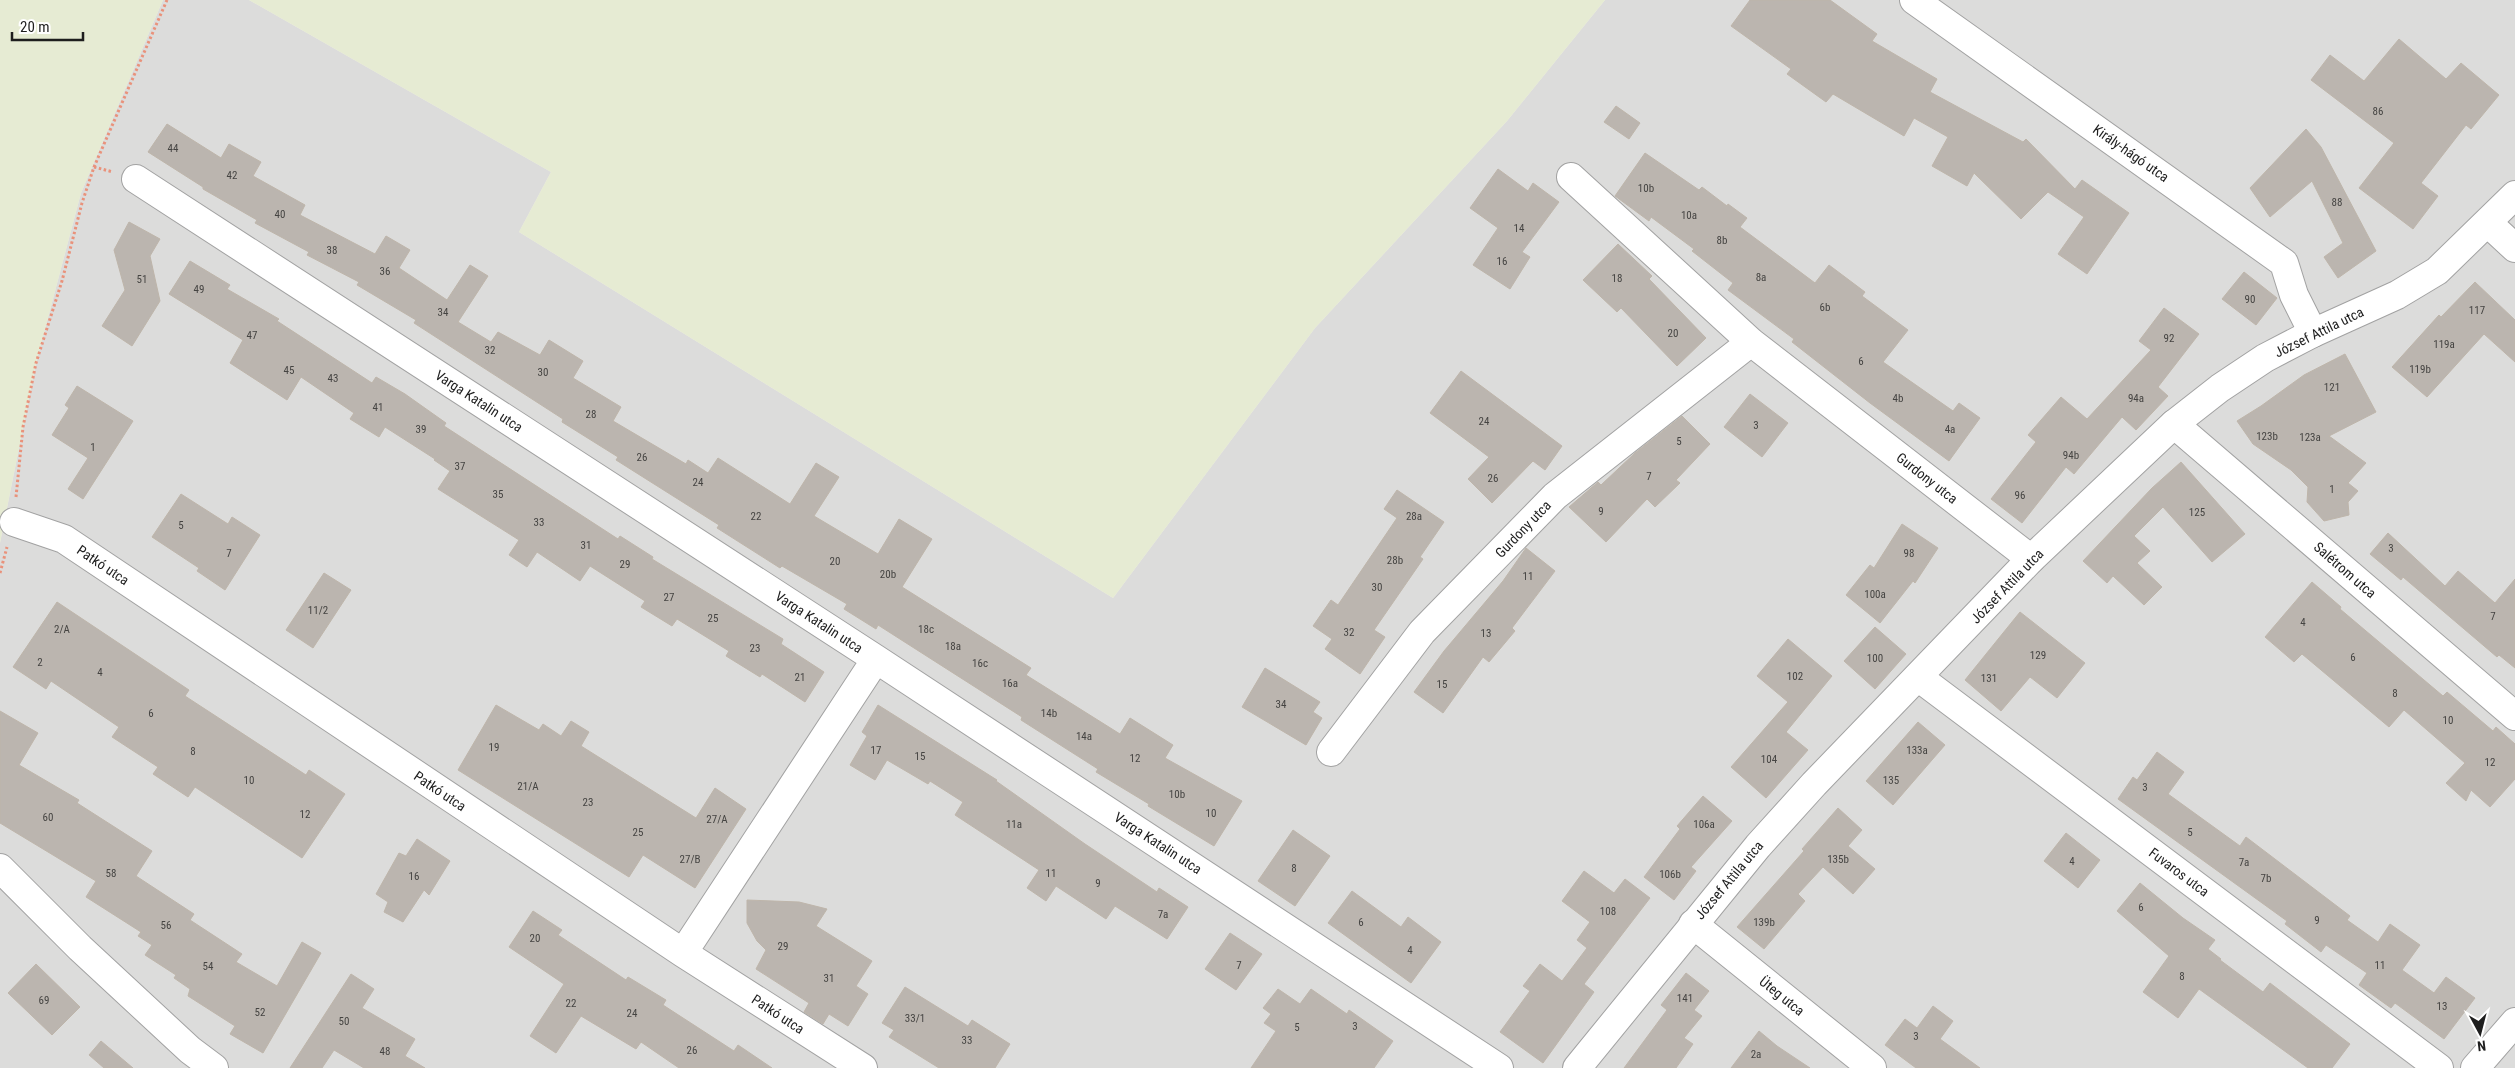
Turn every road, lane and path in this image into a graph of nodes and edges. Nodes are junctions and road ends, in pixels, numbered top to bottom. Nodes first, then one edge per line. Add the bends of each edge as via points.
1 (167, 0) edge
2 (1929, 4) edge
3 (1570, 177) dead end
4 (136, 179) dead end
5 (2515, 195) edge
6 (2488, 222) junction
7 (2515, 248) edge
8 (2313, 333) junction
9 (1751, 342) junction
10 (2174, 424) junction
11 (14, 522) junction
12 (2032, 559) junction
13 (0, 573) edge
14 (876, 659) junction
15 (1918, 677) junction
16 (2515, 716) edge
17 (1331, 752) dead end
18 (0, 868) edge
19 (1693, 924) junction
20 (683, 953) junction
21 (2515, 1022) edge
22 (214, 1068) edge
23 (863, 1068) edge
24 (1499, 1068) edge
25 (1577, 1068) edge
26 (1872, 1068) edge
27 (2439, 1068) edge
28 (2475, 1068) edge

1 - 11 path via 94,167 82,203 36,363 23,427
2 - 8 street, Király-hágó utca via 2284,263 2294,295
3 - 9 street, Gurdony utca
4 - 14 street, Varga Katalin utca
5 - 6 street, József Attila utca
6 - 7 street
6 - 8 street, József Attila utca via 2437,271 2397,295
8 - 10 street, József Attila utca via 2265,358
9 - 12 street, Gurdony utca
9 - 17 street, Gurdony utca via 1555,496 1422,632
10 - 12 street, József Attila utca
10 - 16 street, Salétrom utca
11 - 13 path
11 - 20 street, Patkó utca via 64,539
12 - 15 street, József Attila utca
14 - 20 street
14 - 24 street, Varga Katalin utca
15 - 19 street, József Attila utca via 1764,839
15 - 27 street, Fuvaros utca
18 - 22 street via 182,1044
19 - 25 street, József Attila utca
19 - 26 street, Üteg utca
20 - 23 street, Patkó utca
21 - 28 street

